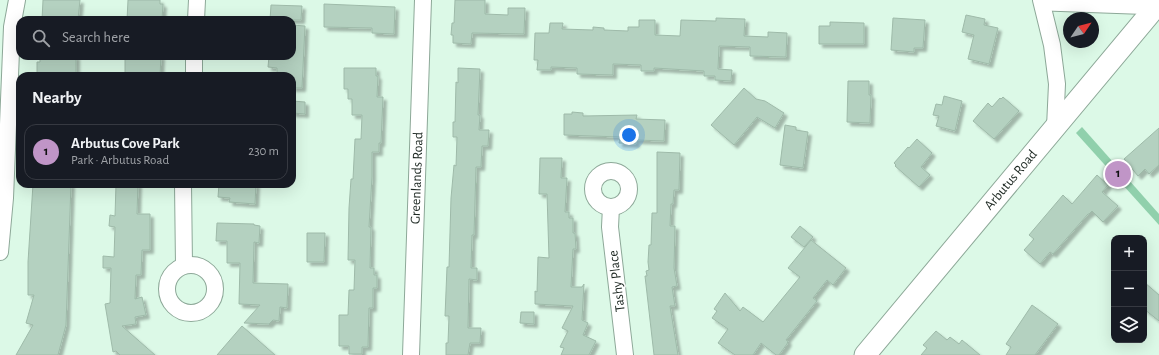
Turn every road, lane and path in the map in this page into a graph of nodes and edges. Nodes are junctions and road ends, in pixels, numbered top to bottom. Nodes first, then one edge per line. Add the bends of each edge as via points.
1 (17, 0) edge
2 (196, 0) edge
3 (423, 0) edge
4 (1041, 0) edge
5 (1047, 0) edge
6 (1158, 4) edge
7 (196, 16) edge
8 (194, 60) edge
9 (194, 72) edge
10 (1055, 127) junction
11 (183, 188) edge
12 (2, 198) edge
13 (611, 207) dead end
14 (0, 252) edge
15 (184, 266) dead end
16 (411, 355) edge
17 (625, 355) edge
18 (865, 355) edge

1 - 12 street via 12,27
2 - 7 street
3 - 16 street, Greenlands Road
4 - 10 street via 1052,45 1057,84
5 - 6 main road
6 - 10 main road, Arbutus Road
8 - 9 street
10 - 18 main road, Arbutus Road
11 - 15 street
12 - 14 street
13 - 17 street, Tashy Place via 610,227

